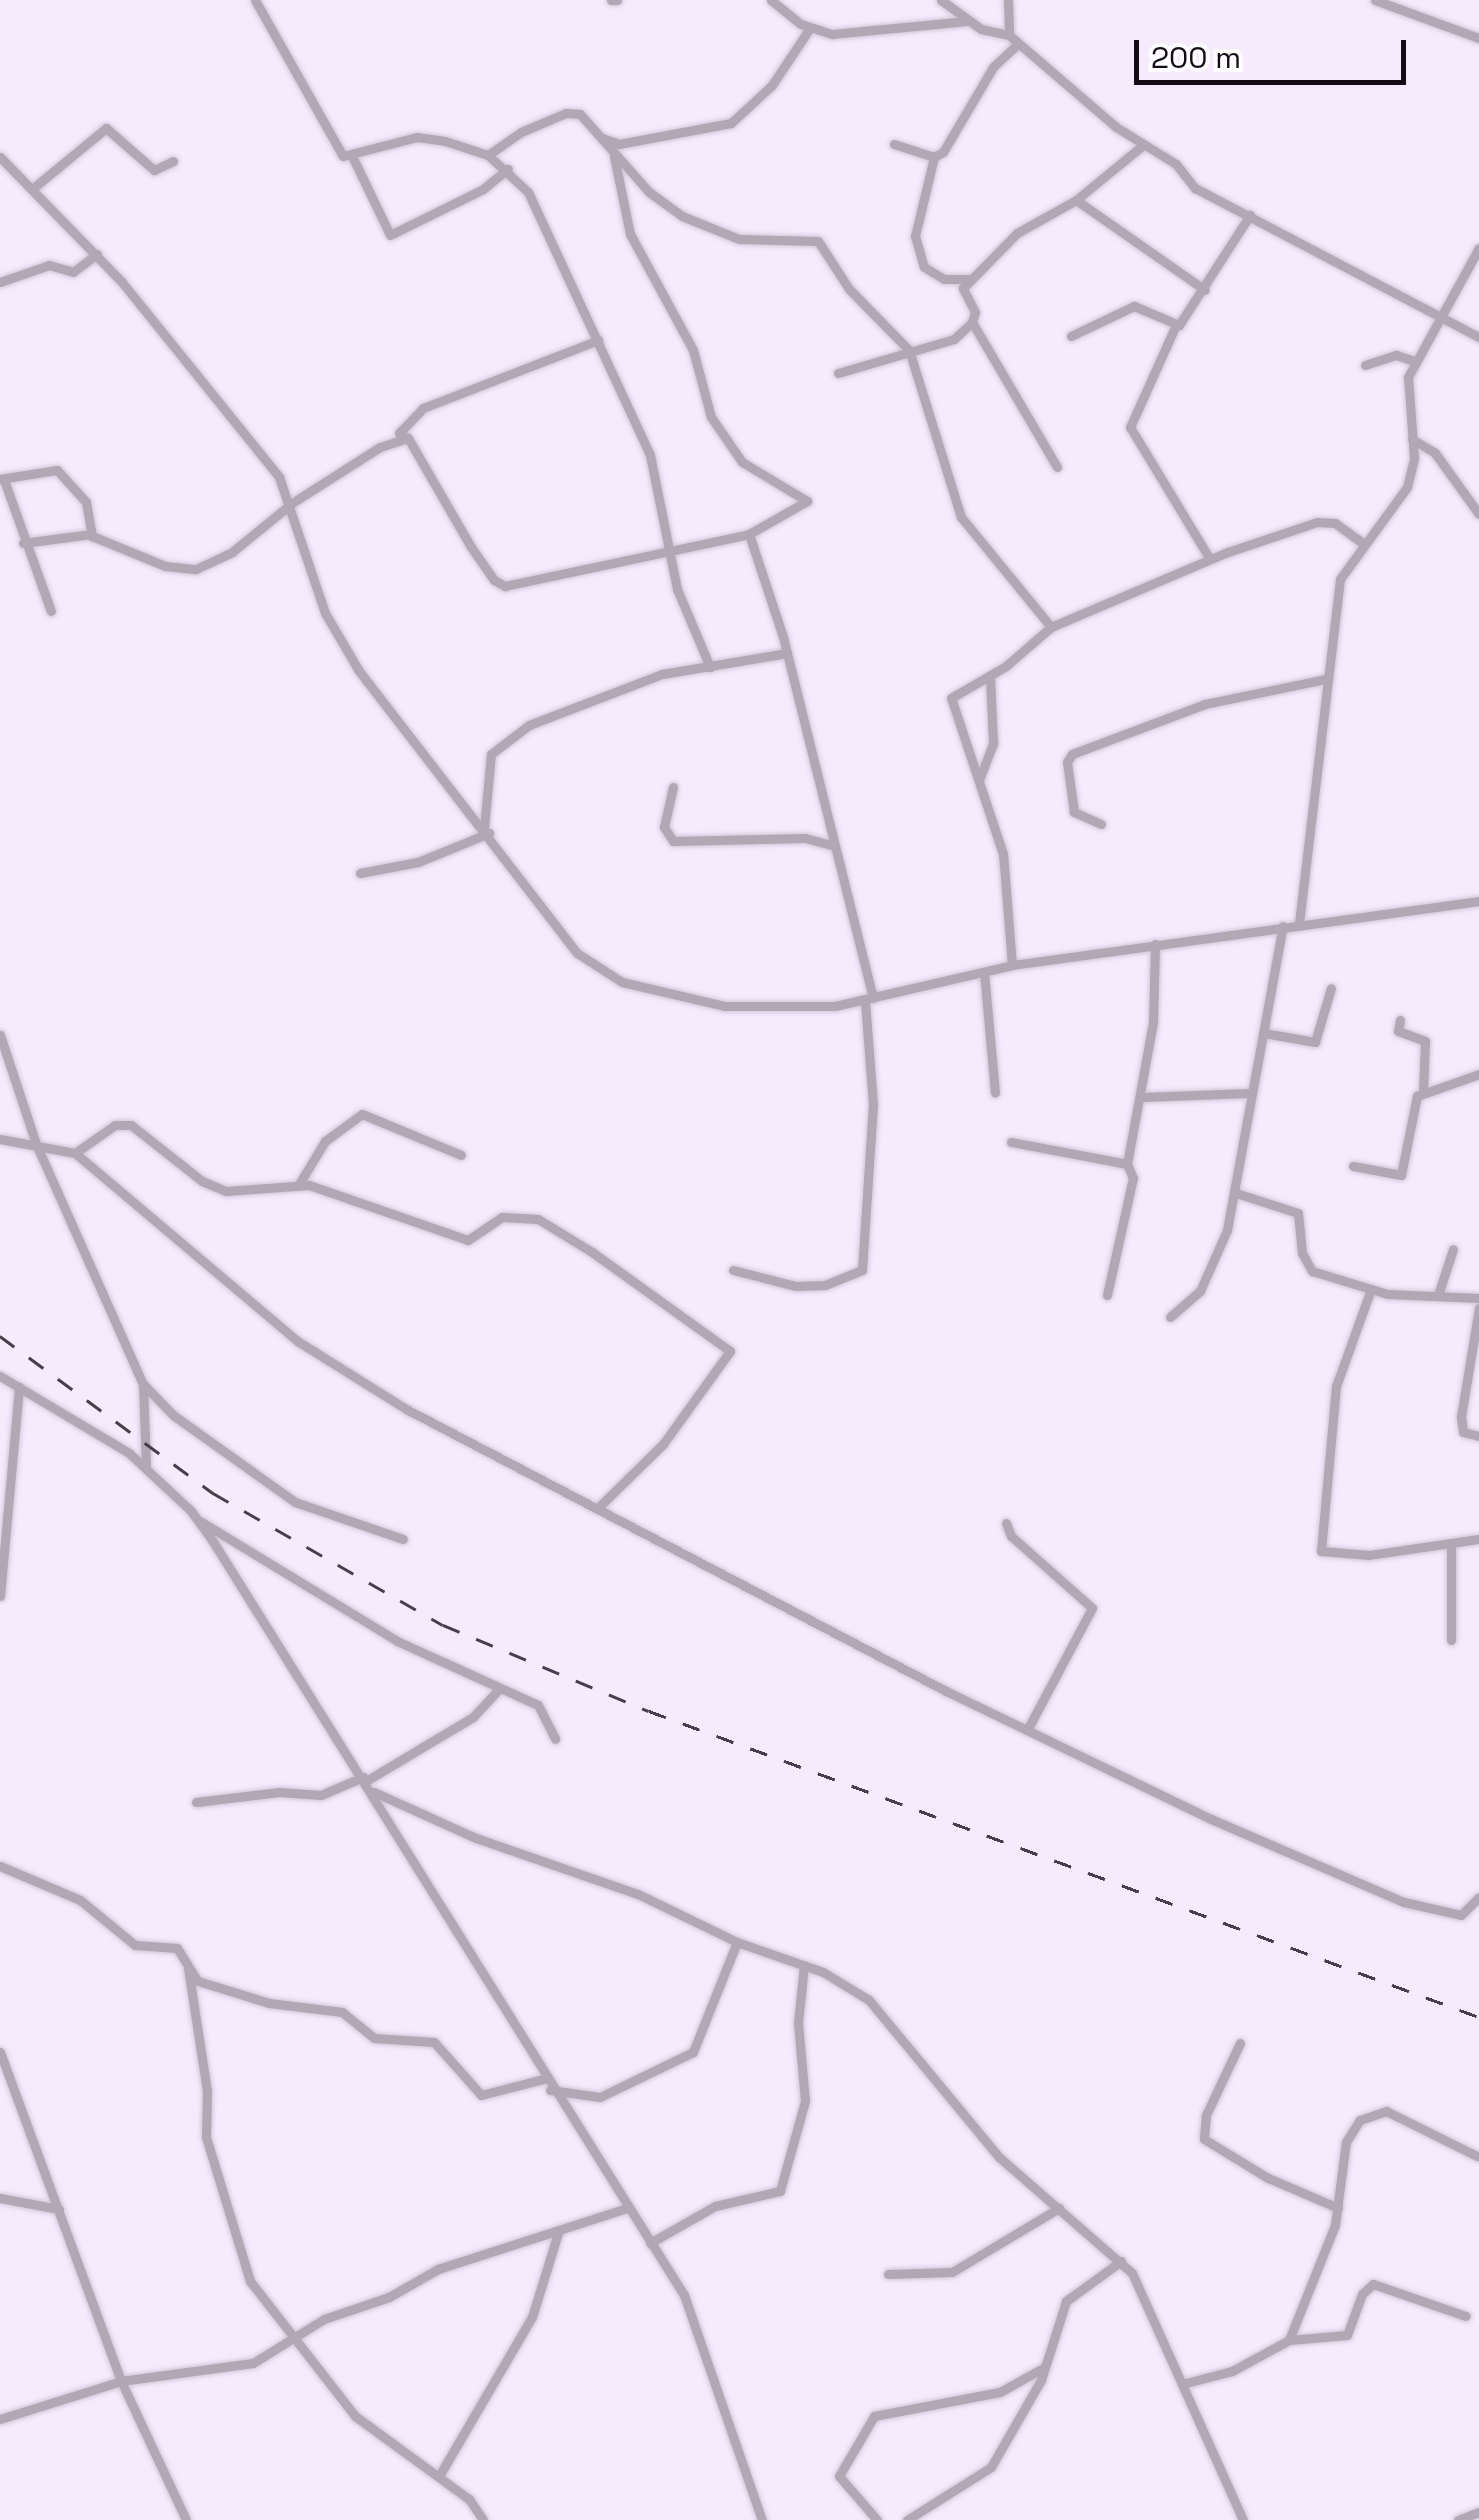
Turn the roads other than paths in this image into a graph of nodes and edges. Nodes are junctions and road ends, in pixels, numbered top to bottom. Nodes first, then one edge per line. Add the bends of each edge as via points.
1 (255, 0) edge
2 (941, 0) edge
3 (1008, 0) edge
4 (1375, 0) edge
5 (775, 1) edge
6 (969, 20) junction
7 (810, 28) junction
8 (1008, 35) junction
9 (1479, 38) edge
10 (1017, 44) junction
11 (601, 137) junction
12 (894, 144) dead end
13 (1144, 145) junction
14 (614, 154) junction
15 (488, 155) junction
16 (0, 156) edge
17 (934, 157) junction
18 (354, 158) junction
19 (173, 162) dead end
20 (508, 168) junction
21 (32, 189) junction
22 (1076, 200) junction
23 (1250, 215) junction
24 (1479, 248) edge
25 (97, 254) junction
26 (970, 279) junction
27 (0, 282) edge
28 (1205, 290) junction
29 (1443, 316) junction
30 (972, 322) junction
31 (1175, 327) junction
32 (1071, 336) dead end
33 (1479, 338) edge
34 (598, 340) junction
35 (909, 350) junction
36 (1414, 361) junction
37 (1365, 364) dead end
38 (838, 373) dead end
39 (404, 436) junction
40 (1412, 439) junction
41 (1057, 467) dead end
42 (2, 480) edge
43 (292, 502) junction
44 (1479, 514) edge
45 (91, 534) junction
46 (748, 534) junction
47 (1364, 543) junction
48 (23, 544) junction
49 (669, 552) junction
50 (1210, 559) junction
51 (50, 612) dead end
52 (1050, 628) junction
53 (787, 654) junction
54 (710, 667) junction
55 (990, 676) junction
56 (1326, 679) junction
57 (979, 780) junction
58 (673, 787) dead end
59 (1101, 824) dead end
60 (487, 830) junction
61 (831, 845) junction
62 (360, 873) dead end
63 (1478, 903) edge
64 (1299, 924) junction
65 (1282, 926) junction
66 (1155, 944) junction
67 (1012, 965) junction
68 (984, 972) junction
69 (1332, 988) dead end
70 (869, 999) junction
71 (1400, 1020) dead end
72 (1264, 1032) junction
73 (0, 1035) edge
74 (1479, 1074) edge
75 (996, 1092) dead end
76 (1423, 1092) junction
77 (1251, 1094) junction
78 (1141, 1097) junction
79 (0, 1139) edge
80 (1011, 1142) dead end
81 (36, 1144) junction
82 (74, 1153) junction
83 (461, 1155) dead end
84 (1127, 1164) junction
85 (1353, 1166) dead end
86 (298, 1184) junction
87 (1236, 1193) junction
88 (1453, 1249) dead end
89 (733, 1270) dead end
90 (1371, 1289) junction
91 (1107, 1294) dead end
92 (1438, 1295) junction
93 (1479, 1298) edge
94 (1479, 1308) edge
95 (1170, 1317) dead end
96 (0, 1376) edge
97 (144, 1384) junction
98 (19, 1387) junction
99 (1479, 1436) edge
100 (146, 1467) junction
101 (599, 1507) junction
102 (198, 1520) junction
103 (1006, 1523) dead end
104 (402, 1538) dead end
105 (1479, 1539) edge
106 (1451, 1544) junction
107 (0, 1596) edge
108 (1451, 1640) dead end
109 (498, 1690) junction
110 (1027, 1730) junction
111 (555, 1739) dead end
112 (367, 1783) junction
113 (196, 1802) dead end
114 (0, 1866) edge
115 (1479, 1897) edge
116 (737, 1942) junction
117 (804, 1965) junction
118 (188, 1968) junction
119 (1240, 2042) dead end
120 (0, 2052) edge
121 (544, 2079) junction
122 (550, 2090) junction
123 (1477, 2156) edge
124 (0, 2198) edge
125 (627, 2208) junction
126 (1059, 2208) junction
127 (1338, 2208) junction
128 (58, 2209) junction
129 (558, 2233) junction
130 (650, 2242) junction
131 (1121, 2261) junction
132 (888, 2274) dead end
133 (1466, 2316) dead end
134 (297, 2336) junction
135 (1289, 2340) junction
136 (1044, 2367) junction
137 (120, 2381) junction
138 (1186, 2383) junction
139 (0, 2418) edge
140 (439, 2476) junction
141 (1479, 2512) edge
142 (186, 2520) edge
143 (483, 2520) edge
144 (762, 2520) edge
145 (878, 2520) edge
146 (908, 2520) edge
147 (1244, 2520) edge
148 (1458, 2520) edge

1 - 18 street via 331,141
2 - 6 street
3 - 8 street
4 - 9 street
5 - 7 street
6 - 7 street via 864,34
6 - 8 street
7 - 11 street via 772,85 731,123 618,144
8 - 10 street
10 - 13 street
10 - 17 street via 994,66
11 - 14 street
11 - 15 street via 580,114 566,113
12 - 17 street
13 - 22 street
13 - 23 street via 1176,164 1195,188
14 - 35 street via 649,192 720,235 818,241 848,289
14 - 46 street via 630,234 693,350 711,417 742,462 807,501
15 - 18 street via 417,137
15 - 20 street
16 - 21 street
17 - 26 street via 915,236 924,266 944,279
18 - 20 street via 390,234 483,189
19 - 21 street via 154,170 106,128
20 - 34 street via 540,212
21 - 25 street
22 - 26 street via 1017,233
22 - 28 street
23 - 28 street
23 - 29 street
24 - 29 street
25 - 27 street via 73,272 48,265
25 - 43 street via 193,366
26 - 30 street via 963,288 975,312
28 - 31 street
29 - 33 street
29 - 36 street
30 - 35 street via 954,340
30 - 41 street
31 - 32 street via 1134,306
31 - 50 street via 1130,427
34 - 39 street via 423,408
34 - 49 street via 650,455
35 - 38 street
35 - 52 street via 961,517
36 - 37 street via 1396,355
36 - 40 street via 1407,396
39 - 43 street
39 - 49 street via 494,580 506,586
40 - 44 street via 1434,453
40 - 47 street via 1412,470 1401,500
42 - 45 street via 57,470 86,502
42 - 48 street
43 - 45 street via 232,552 196,570 166,566
43 - 60 street via 337,636 390,715
45 - 48 street
46 - 49 street
46 - 53 street
47 - 50 street via 1335,523 1317,522
47 - 56 street via 1340,579
48 - 51 street
49 - 54 street
50 - 52 street
52 - 55 street
53 - 54 street
53 - 61 street
54 - 60 street via 662,674 588,699 502,741 488,766
55 - 57 street via 992,748
55 - 57 street via 950,698
56 - 59 street via 1205,704 1072,754 1067,762 1074,812
56 - 64 street
57 - 67 street via 1003,854
58 - 61 street via 664,827 673,842 804,838
60 - 62 street via 418,862
60 - 70 street via 577,952 622,982 688,1002 758,1009
61 - 70 street
63 - 64 street
64 - 65 street
65 - 66 street
65 - 72 street
66 - 67 street
66 - 78 street via 1154,1022
67 - 68 street
68 - 70 street
68 - 75 street
69 - 72 street via 1315,1042
70 - 89 street via 872,1105 862,1270 846,1280 796,1286
71 - 76 street via 1398,1031 1425,1041
72 - 77 street
73 - 81 street
74 - 76 street
76 - 85 street via 1402,1175
77 - 78 street
77 - 87 street
78 - 84 street
79 - 81 street
80 - 84 street
81 - 82 street
81 - 97 street
82 - 86 street via 122,1124 226,1191
82 - 101 street via 329,1362
83 - 86 street via 362,1114 325,1140
84 - 91 street via 1134,1178
86 - 101 street via 468,1240 502,1217 545,1222 725,1342 728,1354 664,1444
87 - 90 street via 1294,1209 1312,1271
87 - 95 street via 1208,1278
88 - 92 street
90 - 92 street
90 - 106 street via 1336,1386 1321,1551 1370,1556
92 - 93 street
94 - 99 street via 1461,1417 1462,1432
96 - 98 street
97 - 100 street
97 - 104 street via 172,1415 295,1502
98 - 100 street
98 - 107 street
100 - 102 street
101 - 110 street
102 - 109 street via 397,1641
102 - 112 street
103 - 110 street via 1011,1536 1092,1608
105 - 106 street
106 - 108 street
109 - 111 street via 538,1705
109 - 112 street via 473,1717
110 - 115 street via 1404,1902 1461,1915
112 - 113 street via 321,1795 278,1792
112 - 116 street via 476,1838 638,1894
112 - 121 street
114 - 118 street via 80,1900 135,1945 177,1948
116 - 117 street
116 - 122 street via 693,2052 600,2096
117 - 126 street via 869,2000 999,2157
117 - 130 street via 798,2023 805,2101 780,2192 714,2206
118 - 121 street via 198,1980 269,2002 342,2012 374,2038 434,2042 482,2095
118 - 134 street via 207,2091 206,2137 244,2270
119 - 127 street via 1206,2115 1204,2139 1268,2178
120 - 128 street
121 - 122 street
122 - 125 street
123 - 127 street via 1386,2112 1373,2112 1352,2127 1346,2142
124 - 128 street
125 - 129 street
125 - 130 street
126 - 131 street
126 - 132 street via 946,2274
127 - 135 street
128 - 137 street
129 - 134 street via 438,2269
129 - 140 street via 532,2317
130 - 144 street via 698,2326
131 - 136 street via 1066,2301
131 - 138 street via 1146,2294
133 - 135 street via 1373,2284 1362,2294 1347,2335
134 - 137 street via 253,2362
134 - 140 street via 355,2416
135 - 138 street via 1252,2362
136 - 145 street via 1000,2392 874,2416 839,2476
136 - 146 street via 988,2470
137 - 139 street
137 - 142 street
138 - 147 street
140 - 143 street
141 - 148 street

